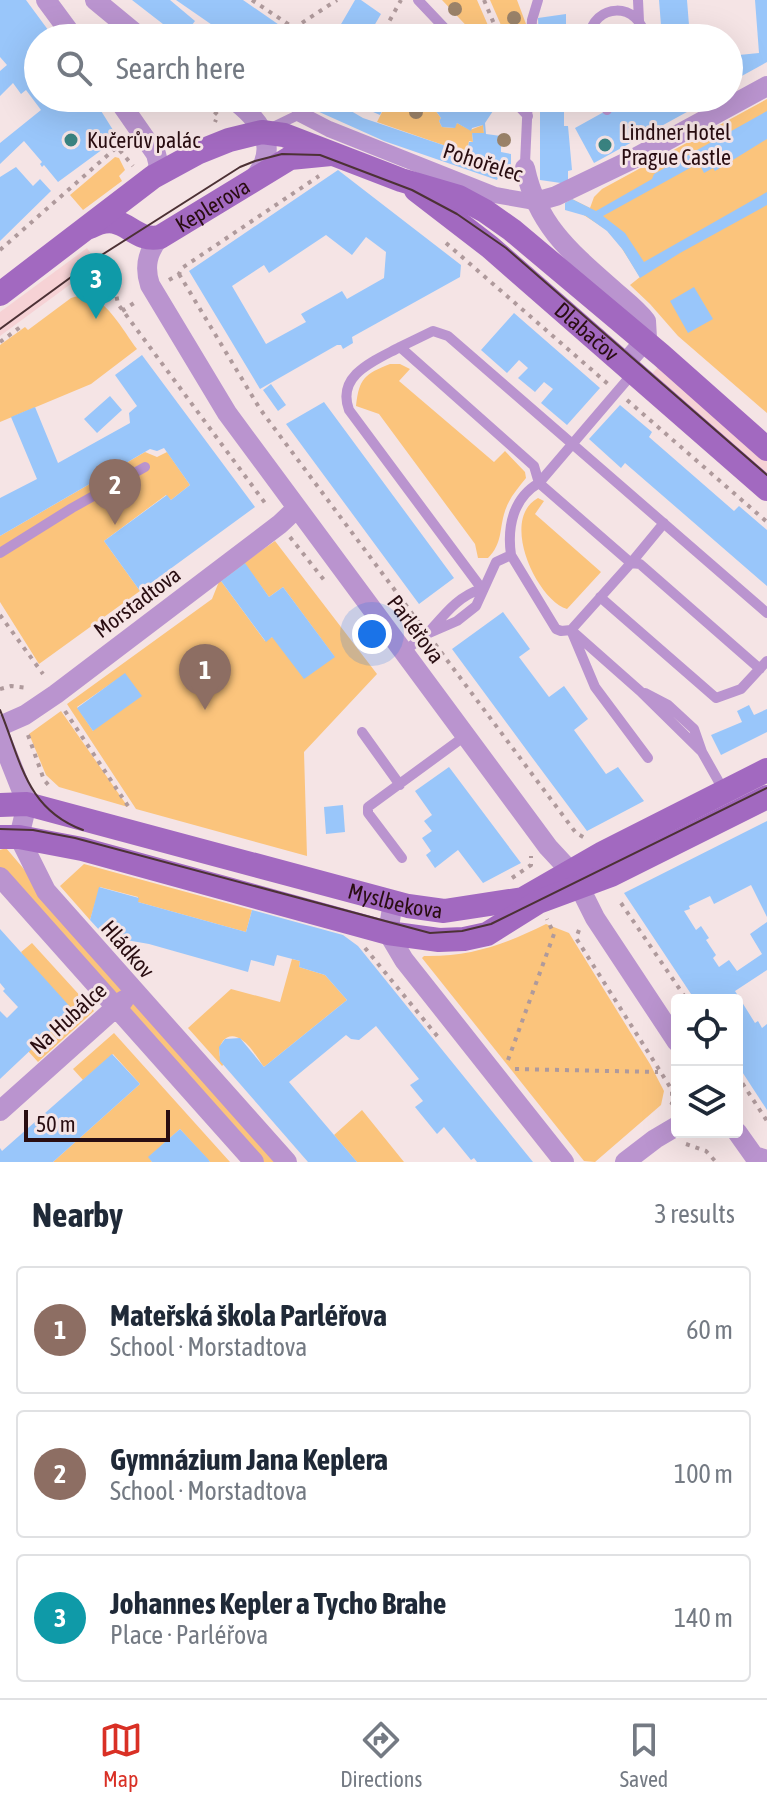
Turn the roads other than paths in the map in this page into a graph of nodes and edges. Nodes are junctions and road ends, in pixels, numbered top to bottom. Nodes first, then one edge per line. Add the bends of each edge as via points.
1 (46, 0) edge
2 (95, 0) edge
3 (418, 0) edge
4 (538, 0) edge
5 (638, 0) edge
6 (639, 21) junction
7 (64, 24) edge
8 (124, 24) edge
9 (441, 24) edge
10 (532, 24) edge
11 (593, 24) edge
12 (640, 24) edge
13 (767, 86) edge
14 (743, 97) edge
15 (123, 112) edge
16 (249, 112) edge
17 (524, 112) edge
18 (528, 112) edge
19 (713, 112) edge
20 (300, 114) joint
21 (528, 116) junction
22 (262, 132) junction
23 (337, 155) junction
24 (148, 166) junction
25 (525, 166) joint
26 (252, 180) junction
27 (401, 180) junction
28 (535, 202) junction
29 (90, 227) junction
30 (160, 237) junction
31 (0, 294) edge
32 (644, 342) junction
33 (400, 347) junction
34 (624, 376) junction
35 (572, 444) junction
36 (767, 449) edge
37 (145, 467) dead end
38 (539, 483) junction
39 (767, 489) edge
40 (297, 508) junction
41 (664, 523) junction
42 (0, 553) edge
43 (511, 555) junction
44 (631, 563) junction
45 (482, 589) junction
46 (600, 597) junction
47 (767, 613) edge
48 (571, 630) junction
49 (403, 652) junction
50 (764, 665) edge
51 (0, 726) edge
52 (362, 732) dead end
53 (0, 736) edge
54 (465, 736) junction
55 (648, 758) dead end
56 (767, 770) edge
57 (400, 785) junction
58 (724, 791) junction
59 (767, 797) edge
60 (27, 804) junction
61 (0, 805) edge
62 (10, 837) edge
63 (402, 858) dead end
64 (0, 877) edge
65 (576, 879) junction
66 (393, 902) junction
67 (388, 933) junction
68 (133, 992) junction
69 (116, 1006) junction
70 (671, 1033) edge
71 (0, 1111) edge
72 (671, 1129) edge
73 (741, 1138) edge
74 (767, 1160) edge
75 (254, 1162) edge
76 (287, 1162) edge
77 (564, 1162) edge
78 (625, 1162) edge

1 - 7 street
2 - 8 street
3 - 9 lane
4 - 10 lane
5 - 6 lane
6 - 11 lane via 618,10 604,13
6 - 12 lane
13 - 14 street
15 - 24 street
16 - 22 street
17 - 21 lane
18 - 21 lane
19 - 28 street via 629,152 556,196
20 - 22 lane, Pohořelec
20 - 28 street, Pohořelec via 495,195
21 - 25 lane
22 - 23 main road, Dlabačov via 298,138
22 - 24 main road
22 - 26 street via 267,154
23 - 26 main road, Keplerova via 290,158
23 - 27 main road, Dlabačov
24 - 29 main road via 126,195
25 - 28 street
26 - 30 main road, Keplerova
27 - 32 main road, Dlabačov via 459,197 485,211
27 - 34 main road, Dlabačov via 490,247
28 - 32 street, Pohořelec via 566,248 644,319
29 - 30 main road, Keplerova via 118,221 143,237
29 - 31 main road
30 - 40 street, Parléřova via 148,257 150,285 227,413
32 - 34 street
32 - 36 main road, Dlabačov
33 - 35 lane via 425,333 441,332
33 - 38 lane via 534,466
33 - 45 lane via 355,375 346,392 349,410
34 - 35 lane
34 - 39 main road, Dlabačov
35 - 38 lane
35 - 41 lane
37 - 42 lane
38 - 43 lane via 517,504 510,529
38 - 44 lane
40 - 49 street, Parléřova
40 - 51 street, Morstadtova via 56,694
41 - 44 lane
41 - 47 lane
43 - 45 lane via 496,562
43 - 48 lane via 552,623 561,631
44 - 46 lane
44 - 50 lane via 640,564
45 - 49 lane via 476,606
46 - 48 lane
46 - 50 lane via 716,698 741,689
48 - 55 lane via 595,687
48 - 58 lane via 702,752
49 - 54 street, Parléřova
52 - 57 lane
53 - 60 street
54 - 57 lane
54 - 65 street, Parléřova
56 - 58 main road, Myslbekova
57 - 63 lane via 368,807 368,813
58 - 65 main road, Myslbekova
59 - 65 main road, Myslbekova via 611,875
60 - 61 main road, Myslbekova
60 - 62 street
60 - 66 main road, Myslbekova
62 - 67 main road, Myslbekova via 82,849
62 - 68 street, Hládkov via 46,891
64 - 69 street
65 - 66 main road, Myslbekova via 511,903 444,911
65 - 67 main road, Myslbekova via 487,934 427,940
65 - 70 street, Parléřova via 595,918
66 - 67 street
67 - 77 street
68 - 69 street, Na Hubálce
68 - 76 street, Hládkov
69 - 71 street, Na Hubálce
69 - 75 street
72 - 78 street
73 - 74 street via 754,1156

